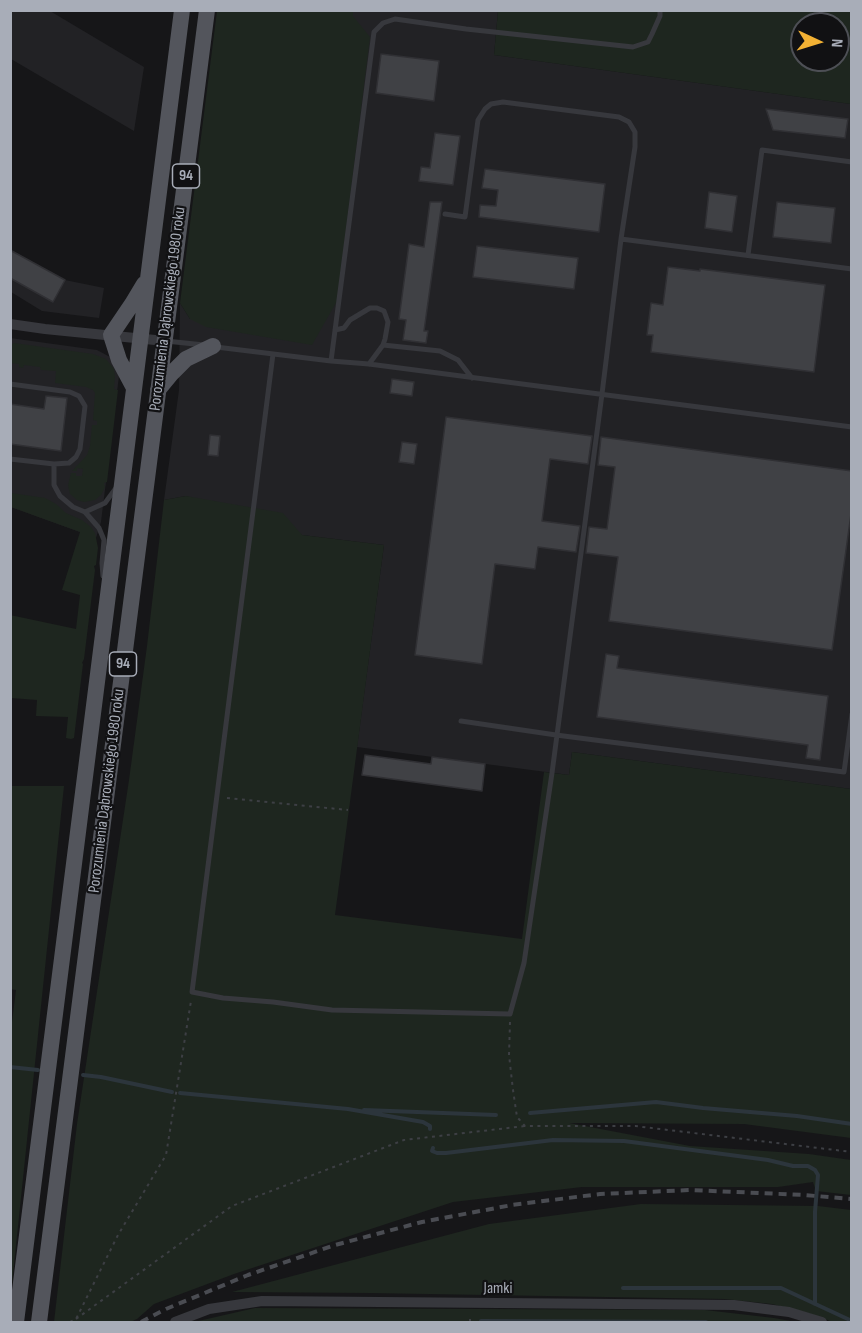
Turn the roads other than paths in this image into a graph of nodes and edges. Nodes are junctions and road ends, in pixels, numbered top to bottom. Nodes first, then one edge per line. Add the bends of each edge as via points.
1 (182, 10) edge
2 (207, 10) edge
3 (660, 10) edge
4 (852, 162) edge
5 (445, 214) dead end
6 (621, 239) junction
7 (748, 255) junction
8 (852, 269) edge
9 (148, 278) junction
10 (10, 324) edge
11 (335, 330) junction
12 (111, 335) junction
13 (141, 338) junction
14 (165, 341) junction
15 (383, 345) junction
16 (213, 346) junction
17 (273, 354) junction
18 (331, 361) junction
19 (369, 364) junction
20 (472, 378) junction
21 (10, 384) edge
22 (134, 388) junction
23 (158, 391) junction
24 (602, 394) junction
25 (852, 427) edge
26 (10, 459) edge
27 (54, 464) junction
28 (123, 477) junction
29 (85, 512) junction
30 (106, 605) junction
31 (852, 714) edge
32 (461, 721) dead end
33 (556, 735) junction
34 (48, 1069) junction
35 (71, 1072) junction
36 (17, 1317) edge
37 (175, 1322) edge
38 (39, 1323) edge
39 (822, 1323) edge

1 - 9 main road, Porozumienia Dąbrowskiego 1980 roku / 94
2 - 14 main road, Porozumienia Dąbrowskiego 1980 roku / 94
3 - 11 lane via 648,42 633,47 395,19 383,23 374,32
4 - 7 lane via 762,150
5 - 6 lane via 465,218 478,120 491,104 503,102 619,117 629,122 635,132
6 - 7 lane
6 - 24 lane
7 - 8 lane
9 - 12 main road
9 - 13 main road, Porozumienia Dąbrowskiego 1980 roku / 94
10 - 12 street
11 - 15 lane via 344,328 361,312 377,308 384,311 388,322
11 - 18 lane
12 - 13 street
12 - 22 main road
13 - 14 street
13 - 22 main road, Porozumienia Dąbrowskiego 1980 roku / 94
14 - 16 lane
14 - 23 main road, Porozumienia Dąbrowskiego 1980 roku / 94
15 - 19 lane
15 - 20 lane via 441,351 458,360
16 - 17 lane
16 - 23 main road via 186,359
17 - 18 lane
17 - 33 lane via 192,992 332,1010 510,1014 524,963
18 - 19 lane
19 - 20 lane
20 - 24 lane
21 - 27 lane via 70,392 79,396 85,406 76,457 69,463
22 - 28 main road, Porozumienia Dąbrowskiego 1980 roku / 94
23 - 35 main road, Porozumienia Dąbrowskiego 1980 roku / 94
24 - 25 lane
24 - 33 lane
26 - 27 lane
27 - 29 lane via 54,485 60,496
28 - 29 lane via 105,502
28 - 30 main road, Porozumienia Dąbrowskiego 1980 roku / 94
29 - 30 lane via 104,540
30 - 34 main road, Porozumienia Dąbrowskiego 1980 roku / 94
31 - 33 lane via 844,772
32 - 33 lane
34 - 35 lane
34 - 36 main road, Porozumienia Dąbrowskiego 1980 roku / 94
35 - 38 main road, Porozumienia Dąbrowskiego 1980 roku / 94
37 - 39 street, Jamki via 209,1309 262,1301 734,1305 789,1312

